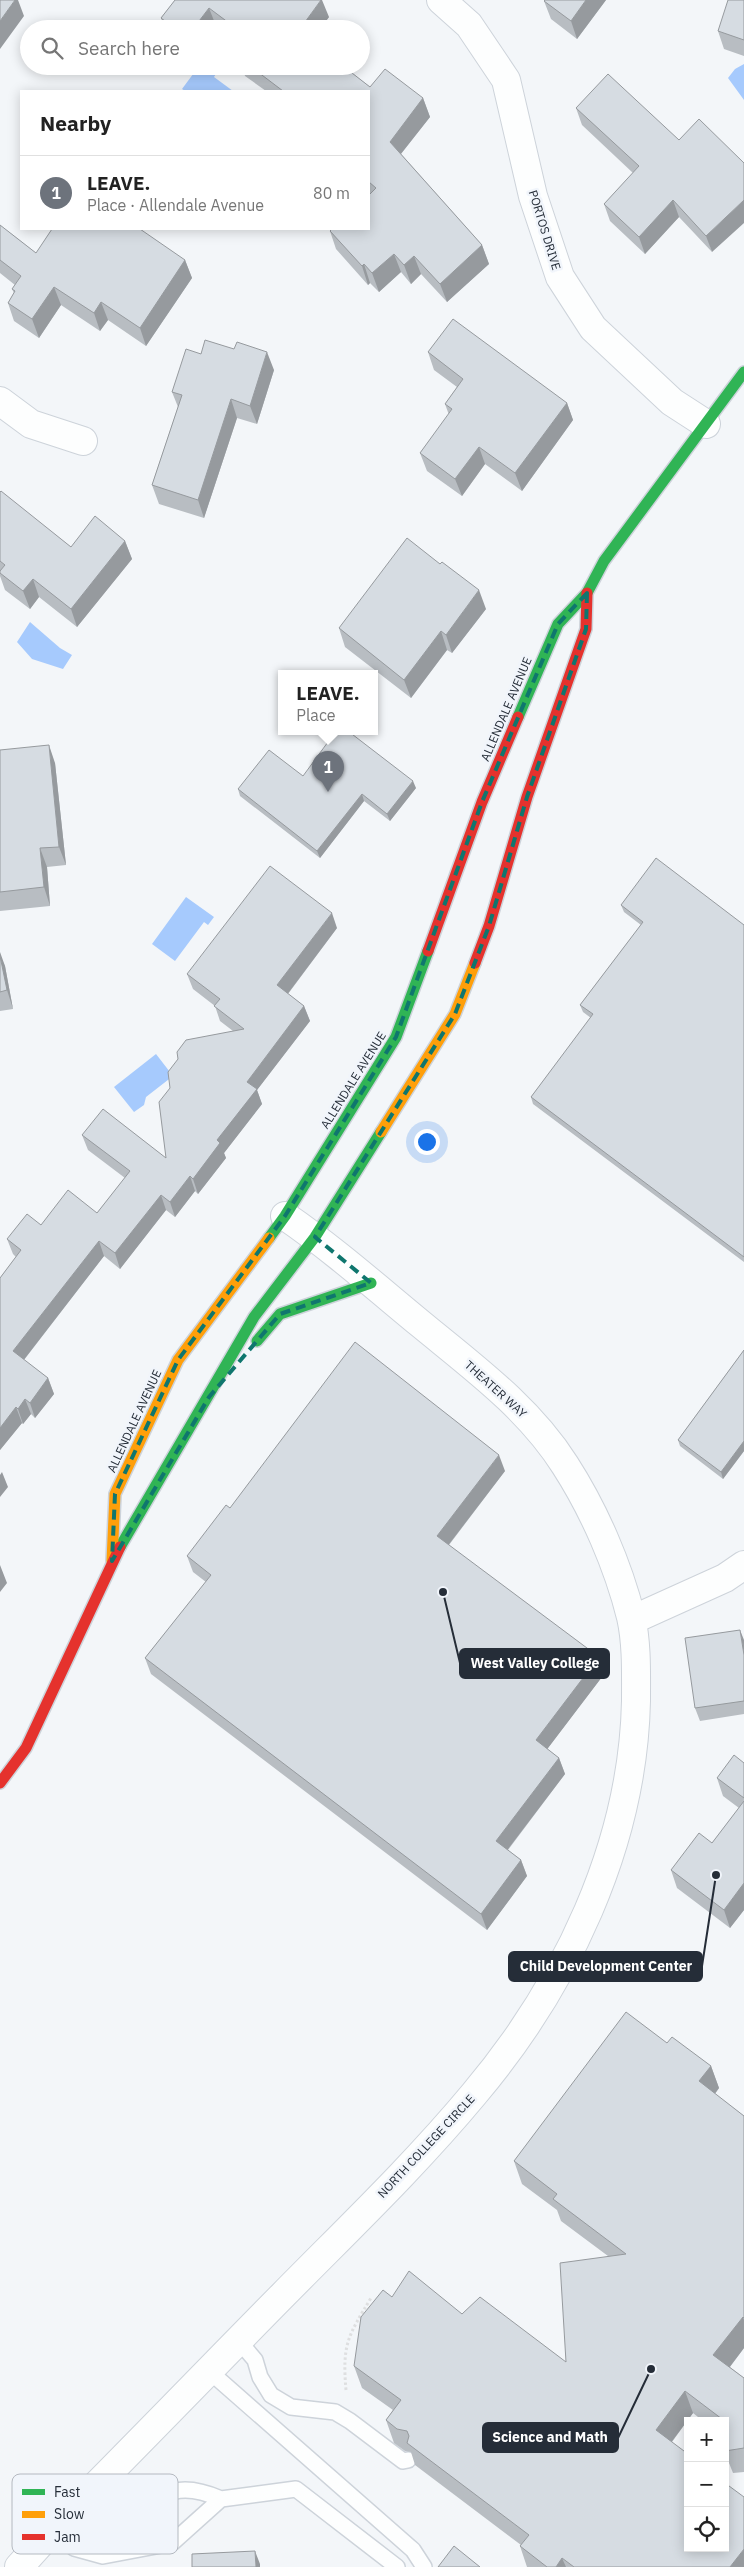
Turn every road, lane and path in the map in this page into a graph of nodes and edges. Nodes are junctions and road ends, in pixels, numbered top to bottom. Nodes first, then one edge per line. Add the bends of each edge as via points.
1 (441, 0) edge
2 (744, 372) edge
3 (0, 401) edge
4 (706, 424) junction
5 (83, 440) dead end
6 (587, 593) junction
7 (285, 1216) junction
8 (316, 1237) junction
9 (371, 1283) junction
10 (209, 1397) junction
11 (112, 1561) junction
12 (744, 1565) edge
13 (632, 1620) junction
14 (0, 1783) edge
15 (371, 2298) dead end
16 (238, 2340) junction
17 (208, 2370) junction
18 (343, 2416) junction
19 (408, 2460) edge
20 (107, 2474) edge
21 (178, 2488) edge
22 (221, 2499) junction
23 (178, 2538) edge
24 (31, 2554) edge
25 (96, 2554) edge
26 (113, 2554) edge
27 (19, 2567) edge
28 (397, 2567) edge
29 (424, 2567) edge

1 - 4 street, PORTOS DRIVE via 469,26 506,80 533,196 560,277 593,328 672,402
2 - 4 street, ALLENDALE AVENUE
3 - 5 street via 31,424
4 - 6 street, ALLENDALE AVENUE via 604,561
6 - 7 street, ALLENDALE AVENUE via 558,624 482,802 396,1037
6 - 8 street, ALLENDALE AVENUE via 586,629 527,797 489,926 455,1014
7 - 8 street, THEATER WAY
7 - 11 street, ALLENDALE AVENUE via 178,1360 115,1494
8 - 9 street, THEATER WAY
8 - 10 street, ALLENDALE AVENUE via 254,1317
9 - 10 street via 280,1314
9 - 13 street, THEATER WAY via 497,1389 549,1443 591,1510
10 - 11 street, ALLENDALE AVENUE
11 - 14 street, ALLENDALE AVENUE via 26,1748
12 - 13 street via 726,1578
13 - 16 street, NORTH COLLEGE CIRCLE via 637,1668 630,1777 608,1861 572,1947 535,2012 475,2094 392,2184
15 - 18 path via 350,2332 343,2356 346,2396
16 - 17 street, NORTH COLLEGE CIRCLE
16 - 18 lane via 255,2360 260,2377 271,2395 291,2407 335,2412
17 - 20 street, NORTH COLLEGE CIRCLE
17 - 29 lane via 413,2550
18 - 19 lane via 403,2461
21 - 22 lane via 202,2490
22 - 23 lane
22 - 28 lane via 296,2490
24 - 27 street, NORTH COLLEGE CIRCLE
25 - 26 lane

